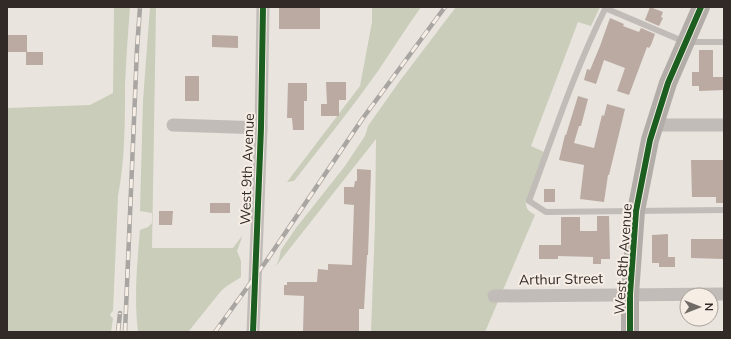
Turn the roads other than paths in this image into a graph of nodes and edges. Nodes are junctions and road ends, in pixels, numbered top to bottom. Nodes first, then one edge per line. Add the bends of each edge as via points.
1 (263, 7) edge
2 (701, 7) edge
3 (605, 8) edge
4 (685, 42) junction
5 (724, 42) edge
6 (173, 125) dead end
7 (654, 125) junction
8 (724, 125) edge
9 (261, 128) junction
10 (724, 210) edge
11 (636, 211) junction
12 (630, 294) junction
13 (724, 294) edge
14 (494, 296) dead end
15 (253, 332) edge
16 (630, 332) edge

1 - 9 street, West 9th Avenue
2 - 4 street, West 8th Avenue
3 - 4 lane
3 - 11 lane via 529,201 546,212
4 - 5 lane
4 - 7 street, West 8th Avenue
6 - 9 street
7 - 8 street
7 - 11 street, West 8th Avenue
9 - 15 street, West 9th Avenue
10 - 11 lane
11 - 12 street, West 8th Avenue
12 - 13 street, Arthur Street
12 - 14 street, Arthur Street
12 - 16 street, West 8th Avenue

